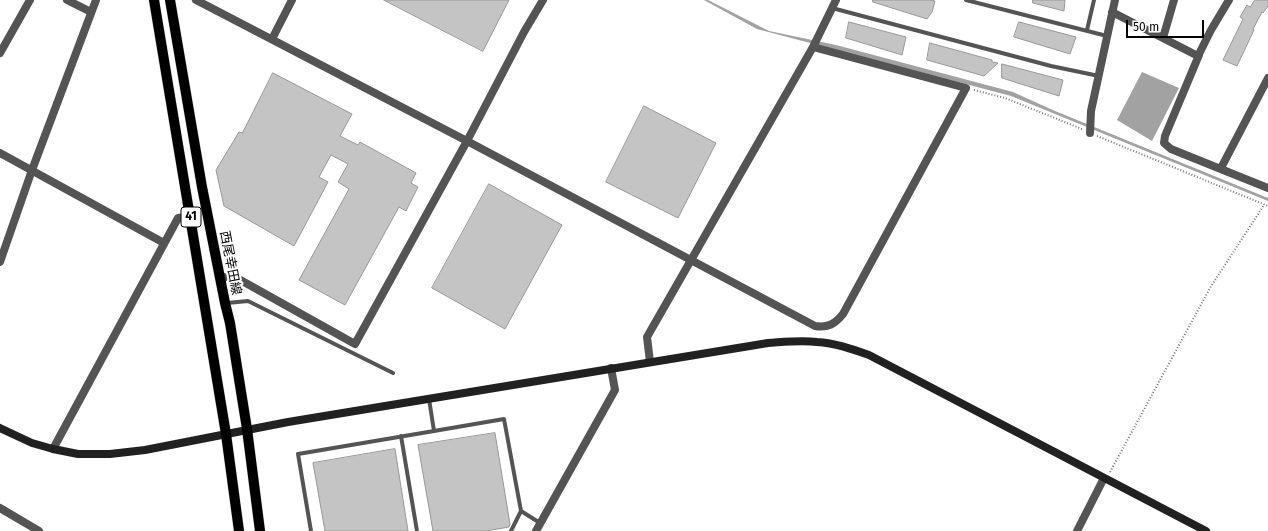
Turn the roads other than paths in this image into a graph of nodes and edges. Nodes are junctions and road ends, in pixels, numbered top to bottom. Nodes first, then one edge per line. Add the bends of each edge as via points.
1 (30, 0) edge
2 (68, 0) edge
3 (96, 0) edge
4 (154, 0) edge
5 (170, 0) edge
6 (196, 0) edge
7 (292, 0) edge
8 (543, 0) edge
9 (836, 0) edge
10 (966, 0) edge
11 (1094, 0) edge
12 (1115, 0) edge
13 (1174, 0) edge
14 (1229, 0) edge
15 (980, 2) edge
16 (832, 8) junction
17 (91, 12) junction
18 (1112, 12) junction
19 (1087, 30) junction
20 (1107, 36) junction
21 (272, 38) junction
22 (1163, 38) junction
23 (813, 47) junction
24 (0, 53) edge
25 (1199, 55) junction
26 (1099, 76) junction
27 (1268, 78) edge
28 (1090, 132) road end
29 (467, 141) junction
30 (0, 153) edge
31 (1221, 168) junction
32 (32, 170) junction
33 (1268, 188) edge
34 (191, 216) junction
35 (164, 243) junction
36 (692, 260) junction
37 (0, 262) edge
38 (220, 277) junction
39 (225, 304) junction
40 (650, 362) junction
41 (611, 368) junction
42 (393, 373) dead end
43 (429, 398) junction
44 (0, 428) edge
45 (247, 429) junction
46 (434, 431) junction
47 (226, 434) junction
48 (401, 436) junction
49 (53, 449) junction
50 (1104, 478) junction
51 (0, 508) edge
52 (521, 511) junction
53 (540, 522) junction
54 (39, 531) edge
55 (239, 531) edge
56 (260, 531) edge
57 (310, 531) edge
58 (417, 531) edge
59 (511, 531) edge
60 (536, 531) edge
61 (1077, 531) edge
62 (1206, 531) edge

1 - 24 street
2 - 17 street
3 - 17 street
4 - 34 main road, 41
5 - 38 main road, 西尾幸田線 / 41
6 - 21 street
7 - 21 street
8 - 29 street
9 - 16 street
10 - 15 lane
11 - 19 lane
12 - 18 street
13 - 22 street
14 - 25 street
15 - 19 lane
16 - 23 street
16 - 26 lane via 1051,66
17 - 32 street
18 - 20 street
18 - 22 street
19 - 20 lane
20 - 26 street
21 - 29 street
22 - 25 street
23 - 36 street
23 - 36 street via 966,88 837,322 822,327 815,326
25 - 31 street via 1164,143 1171,149
26 - 28 street via 1091,111
27 - 31 street
29 - 36 street
29 - 38 street via 355,344 235,277
30 - 32 street
31 - 33 street
32 - 35 street
32 - 37 street
34 - 35 street via 178,218
34 - 47 main road, 41
35 - 49 street
36 - 40 street via 647,337
38 - 39 main road, 西尾幸田線 / 41
39 - 42 lane via 248,301
39 - 45 main road, 西尾幸田線 / 41
40 - 41 street
40 - 50 street via 793,341 846,347 869,355
41 - 43 street
41 - 53 street via 616,390
43 - 45 street
43 - 46 lane
44 - 49 street via 32,444
45 - 47 street
45 - 56 main road, 西尾幸田線 / 41
46 - 48 lane
46 - 52 lane via 504,419
47 - 49 street via 145,450 110,454 78,454
47 - 55 main road, 41
48 - 57 lane via 298,454
48 - 58 lane
50 - 61 street
50 - 62 street
51 - 54 street
52 - 53 lane
52 - 59 lane
53 - 60 street

